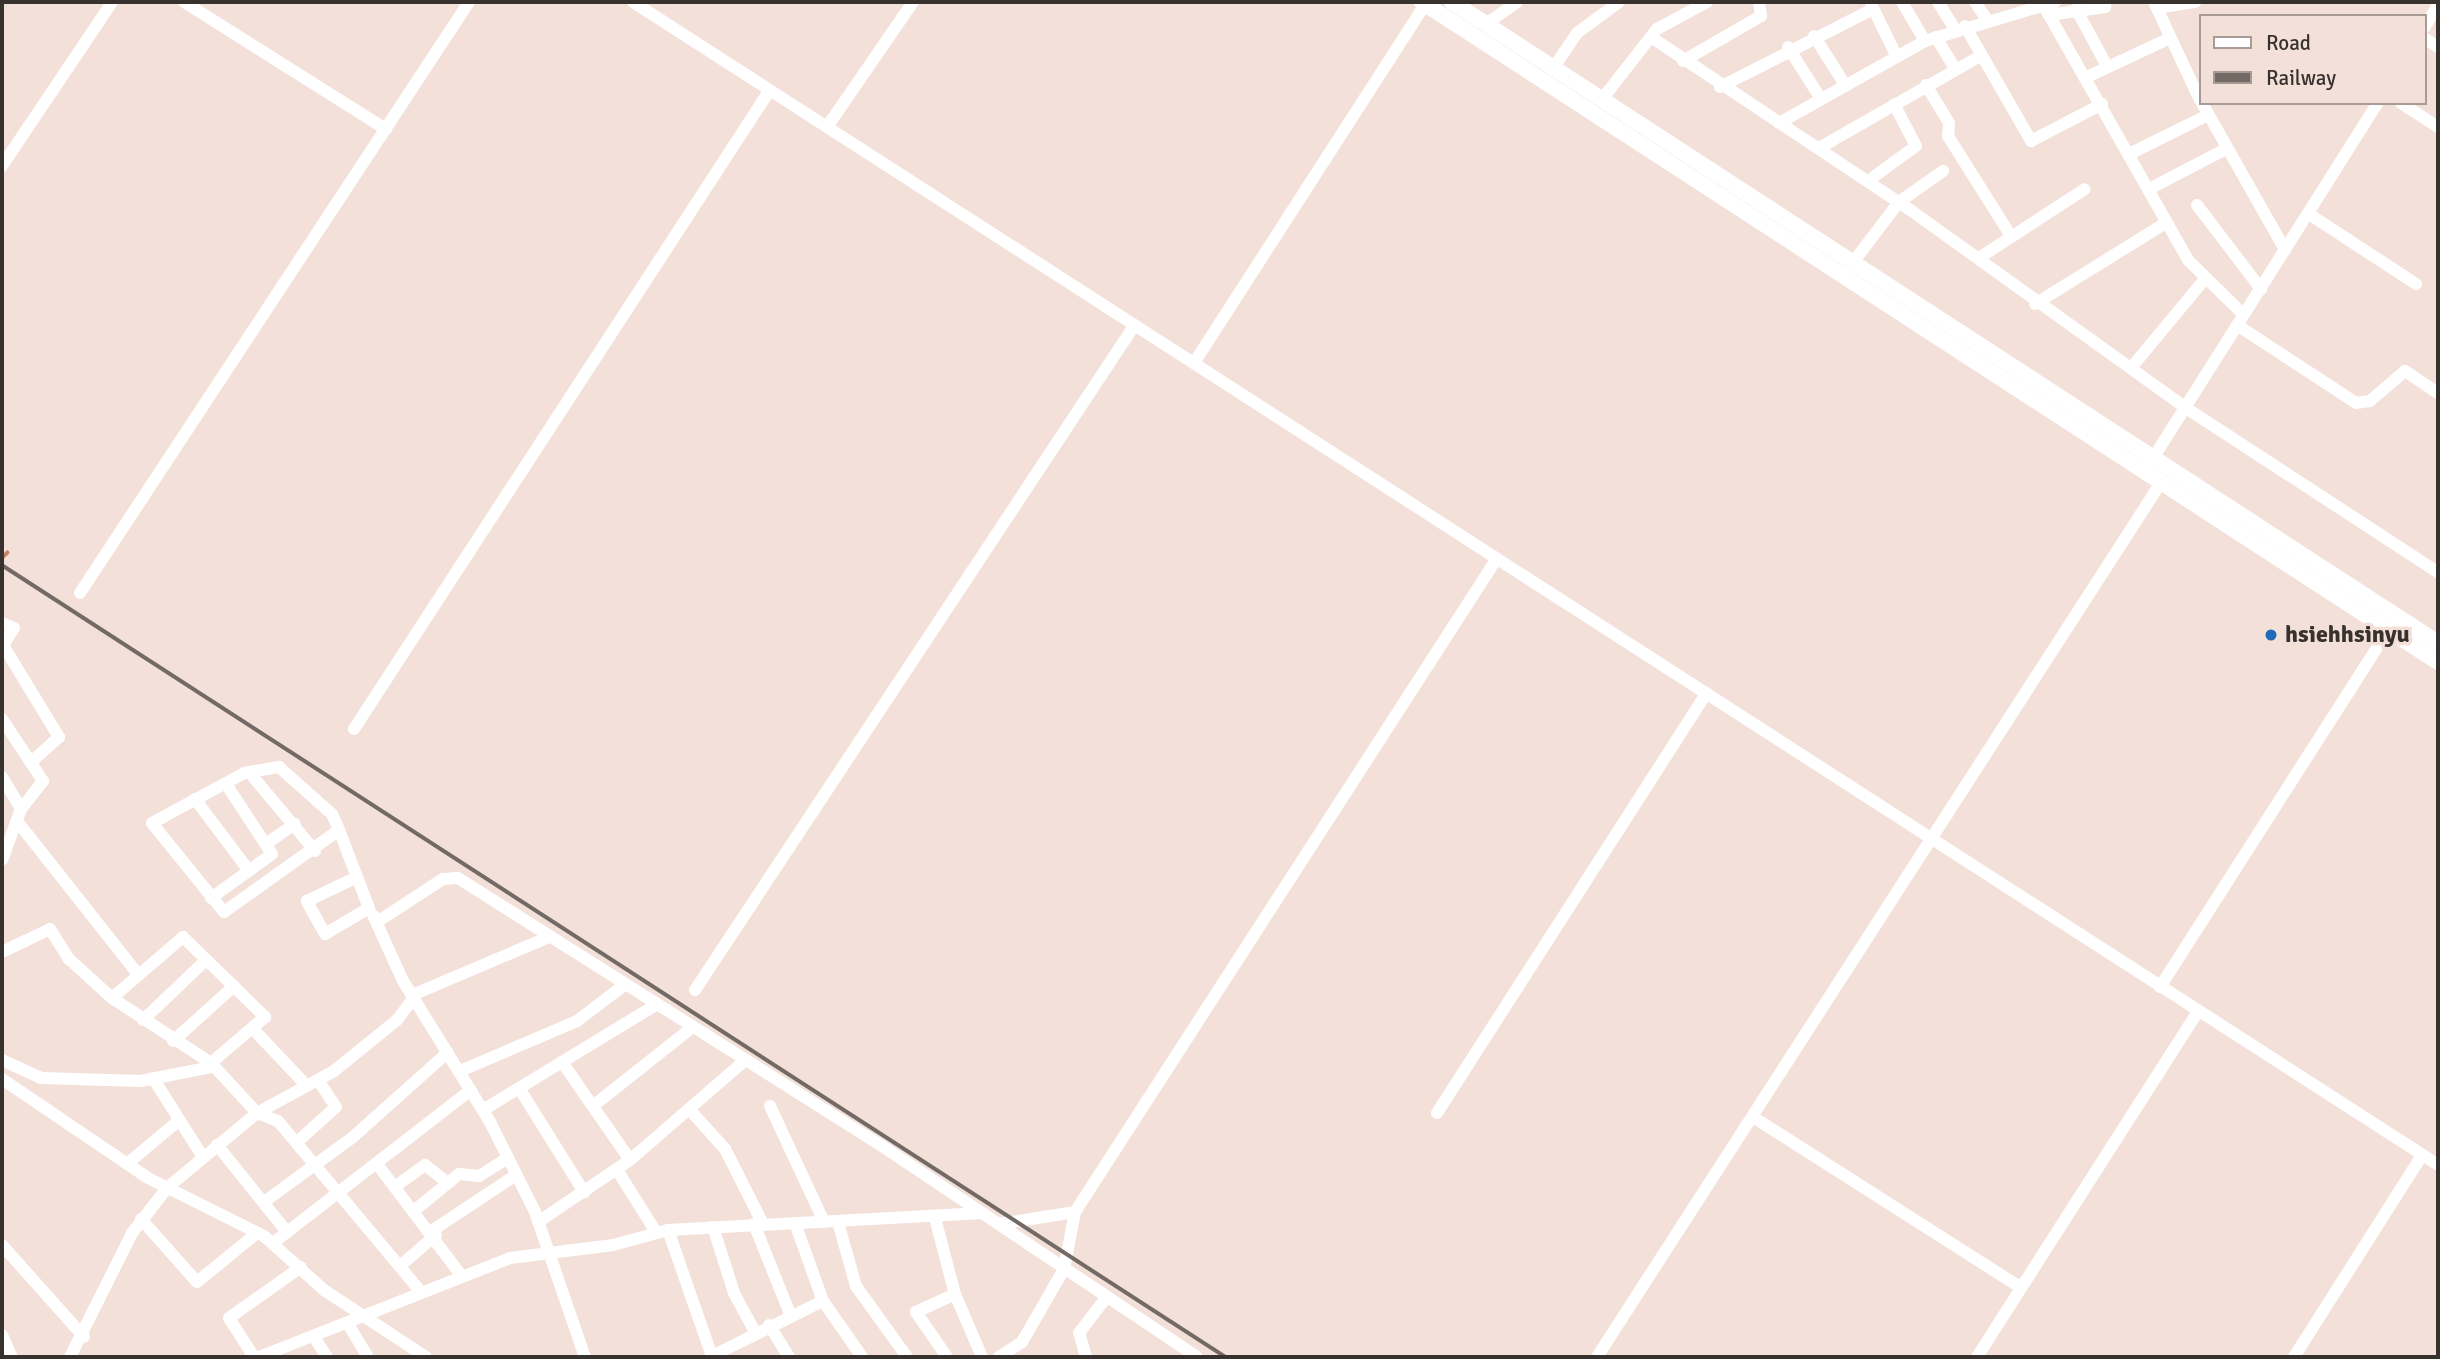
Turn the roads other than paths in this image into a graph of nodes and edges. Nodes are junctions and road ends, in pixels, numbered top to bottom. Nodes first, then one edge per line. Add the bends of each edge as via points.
1 (111, 2) edge
2 (184, 2) edge
3 (469, 2) edge
4 (633, 2) edge
5 (913, 2) edge
6 (1452, 2) edge
7 (1517, 2) edge
8 (1619, 2) edge
9 (1707, 2) edge
10 (1759, 2) edge
11 (1902, 2) edge
12 (1938, 2) edge
13 (1975, 2) edge
14 (2196, 2) edge
15 (1425, 3) edge
16 (1871, 5) edge
17 (2156, 5) edge
18 (2438, 5) edge
19 (2051, 6) edge
20 (2017, 7) edge
21 (2105, 7) dead end
22 (2076, 9) junction
23 (1987, 20) junction
24 (1486, 24) junction
25 (2426, 25) edge
26 (1960, 27) junction
27 (1814, 36) junction
28 (1651, 37) junction
29 (2169, 38) junction
30 (1930, 39) junction
31 (1788, 47) junction
32 (1980, 56) junction
33 (1897, 57) junction
34 (1683, 61) junction
35 (2107, 66) junction
36 (1554, 67) junction
37 (1955, 69) junction
38 (2087, 77) junction
39 (1926, 85) junction
40 (1846, 86) junction
41 (1720, 87) junction
42 (770, 90) junction
43 (2198, 96) edge
44 (1603, 99) junction
45 (1821, 99) junction
46 (1894, 104) junction
47 (2102, 104) junction
48 (2377, 105) edge
49 (2404, 105) edge
50 (2203, 106) edge
51 (1779, 123) junction
52 (827, 127) junction
53 (2438, 127) edge
54 (386, 129) junction
55 (1819, 148) junction
56 (2226, 149) junction
57 (2129, 154) junction
58 (2, 166) edge
59 (1943, 171) dead end
60 (1868, 181) junction
61 (2085, 189) dead end
62 (2149, 189) junction
63 (1899, 202) junction
64 (2197, 205) dead end
65 (2309, 214) junction
66 (2166, 222) junction
67 (2011, 236) junction
68 (2286, 250) junction
69 (1979, 258) junction
70 (1851, 265) junction
71 (2204, 280) junction
72 (2416, 285) dead end
73 (2260, 289) junction
74 (2035, 304) junction
75 (2240, 320) junction
76 (1134, 326) junction
77 (1194, 363) junction
78 (2131, 368) junction
79 (2438, 393) edge
80 (2186, 408) junction
81 (2149, 464) junction
82 (2162, 481) junction
83 (1496, 560) junction
84 (2438, 572) edge
85 (79, 593) dead end
86 (2, 623) edge
87 (2388, 631) junction
88 (2438, 643) edge
89 (2438, 662) edge
90 (1707, 693) junction
91 (2, 719) edge
92 (355, 729) dead end
93 (31, 762) junction
94 (249, 772) junction
95 (2, 776) edge
96 (226, 783) junction
97 (195, 799) junction
98 (19, 815) junction
99 (295, 824) junction
100 (339, 830) junction
101 (1932, 838) junction
102 (266, 844) junction
103 (315, 851) junction
104 (2, 860) edge
105 (249, 871) junction
106 (357, 877) junction
107 (211, 898) junction
108 (368, 910) junction
109 (377, 922) junction
110 (549, 937) junction
111 (2, 952) edge
112 (206, 960) junction
113 (138, 974) junction
114 (234, 986) junction
115 (623, 986) junction
116 (2160, 987) junction
117 (695, 990) dead end
118 (413, 995) junction
119 (112, 998) junction
120 (654, 1006) junction
121 (2198, 1012) junction
122 (143, 1020) junction
123 (254, 1030) junction
124 (689, 1030) junction
125 (173, 1041) junction
126 (448, 1052) junction
127 (2, 1060) edge
128 (562, 1062) junction
129 (743, 1062) junction
130 (211, 1065) junction
131 (460, 1070) junction
132 (153, 1078) junction
133 (2, 1079) edge
134 (313, 1083) junction
135 (519, 1088) junction
136 (471, 1090) junction
137 (593, 1106) junction
138 (770, 1106) dead end
139 (689, 1109) junction
140 (483, 1110) junction
141 (257, 1113) junction
142 (1437, 1113) dead end
143 (1753, 1116) junction
144 (178, 1121) junction
145 (297, 1142) junction
146 (217, 1145) junction
147 (2422, 1155) junction
148 (203, 1157) junction
149 (508, 1158) junction
150 (630, 1160) junction
151 (315, 1162) junction
152 (127, 1164) junction
153 (377, 1164) junction
154 (2438, 1165) edge
155 (617, 1170) junction
156 (516, 1175) junction
157 (448, 1183) junction
158 (396, 1186) junction
159 (167, 1188) junction
160 (584, 1192) junction
161 (337, 1194) junction
162 (264, 1202) junction
163 (415, 1210) junction
164 (1075, 1212) junction
165 (982, 1213) junction
166 (935, 1218) junction
167 (141, 1219) junction
168 (538, 1222) junction
169 (824, 1222) junction
170 (838, 1222) junction
171 (795, 1223) junction
172 (759, 1224) junction
173 (999, 1224) junction
174 (713, 1227) junction
175 (662, 1231) junction
176 (288, 1232) junction
177 (257, 1233) junction
178 (435, 1233) junction
179 (273, 1243) junction
180 (2, 1245) edge
181 (546, 1254) junction
182 (401, 1265) junction
183 (301, 1267) junction
184 (1064, 1269) junction
185 (461, 1275) junction
186 (2021, 1288) junction
187 (421, 1292) junction
188 (955, 1294) junction
189 (1106, 1298) junction
190 (823, 1301) junction
191 (790, 1314) junction
192 (368, 1317) junction
193 (348, 1324) junction
194 (769, 1325) junction
195 (755, 1332) junction
196 (2, 1335) edge
197 (84, 1337) junction
198 (314, 1337) junction
199 (298, 1343) junction
200 (731, 1352) edge
201 (12, 1357) edge
202 (70, 1357) edge
203 (256, 1357) edge
204 (292, 1357) edge
205 (327, 1357) edge
206 (368, 1357) edge
207 (426, 1357) edge
208 (585, 1357) edge
209 (711, 1357) edge
210 (789, 1357) edge
211 (862, 1357) edge
212 (907, 1357) edge
213 (947, 1357) edge
214 (982, 1357) edge
215 (999, 1357) edge
216 (1086, 1357) edge
217 (1197, 1357) edge
218 (1597, 1357) edge
219 (1977, 1357) edge
220 (2294, 1357) edge

1 - 58 street
2 - 54 street
3 - 54 street
4 - 42 street
5 - 52 street
6 - 24 main road
7 - 24 street
8 - 36 street via 1577,33
9 - 28 street
10 - 34 street via 1761,16
11 - 30 street
12 - 26 street
13 - 23 street
14 - 17 street
15 - 77 street
15 - 81 main road
16 - 27 street
16 - 33 street
17 - 29 street
18 - 25 street
19 - 20 street
19 - 22 street
19 - 38 street
20 - 23 street
21 - 22 street
22 - 35 street
23 - 26 street
24 - 36 main road
26 - 30 street
26 - 32 street
27 - 31 street
27 - 40 street
28 - 34 street
28 - 44 street
29 - 35 street
29 - 43 street
30 - 33 street
30 - 37 street
31 - 41 street
31 - 45 street
32 - 37 street
32 - 47 street via 2031,141
33 - 40 street
34 - 41 street
35 - 38 street
36 - 44 main road
37 - 39 street
38 - 47 street
39 - 46 street
39 - 67 street via 1949,123 1948,136
40 - 45 street
41 - 51 street
42 - 52 street
42 - 92 street
44 - 70 main road
45 - 51 street
46 - 55 street
46 - 60 street via 1916,146
47 - 57 street
48 - 65 street
49 - 53 street
50 - 56 street
50 - 57 street
51 - 55 street
52 - 76 street
54 - 85 street
55 - 60 street
56 - 62 street
56 - 68 street
57 - 62 street
59 - 63 street
60 - 63 street
61 - 67 street
62 - 66 street
63 - 69 street
63 - 70 street
64 - 73 street
65 - 68 street
65 - 72 street
66 - 71 street
66 - 74 street
67 - 69 street
68 - 73 street
69 - 74 street
70 - 81 main road
71 - 75 street
71 - 78 street
73 - 75 street
74 - 78 street
75 - 79 street via 2356,403 2370,401 2405,371
75 - 80 street
76 - 77 street
76 - 117 street
77 - 83 street
78 - 80 street
80 - 81 street
80 - 84 street
81 - 82 main road
81 - 88 main road
82 - 87 main road
82 - 101 street
83 - 90 street
83 - 164 street
86 - 93 street via 14,628 3,645 59,737
87 - 89 main road
87 - 116 street
90 - 101 street
90 - 142 street
91 - 93 street
93 - 98 street via 43,781
94 - 96 street
94 - 99 street
94 - 100 street via 279,767 327,808
95 - 98 street
96 - 97 street
96 - 102 street
97 - 105 street
97 - 107 street via 152,823
98 - 104 street
98 - 113 street
99 - 102 street
99 - 103 street
100 - 103 street
100 - 106 street
101 - 116 street
101 - 143 street
102 - 105 street via 271,856
103 - 107 street via 226,912
105 - 107 street
106 - 108 street
106 - 108 street via 306,903 328,935
108 - 109 street
109 - 110 street via 443,879 458,878
109 - 118 street
110 - 115 street
110 - 118 street
111 - 119 street via 47,927 69,959
112 - 113 street via 183,937
112 - 114 street
112 - 122 street
113 - 119 street
114 - 123 street via 264,1013
114 - 125 street
115 - 120 street
115 - 131 street via 577,1021
116 - 121 street
118 - 126 street
118 - 134 street via 397,1020
119 - 122 street
120 - 124 street
120 - 128 street
121 - 147 street
121 - 186 street
122 - 125 street
123 - 130 street
123 - 134 street
124 - 129 street
124 - 137 street
125 - 130 street
126 - 131 street
126 - 151 street via 357,1133
127 - 132 street via 41,1078
128 - 135 street
128 - 137 street
129 - 139 street
129 - 165 street
130 - 132 street
130 - 141 street
131 - 136 street
132 - 144 street
133 - 152 street
134 - 141 street
134 - 145 street via 336,1107
135 - 140 street
135 - 160 street
136 - 140 street
136 - 153 street
137 - 150 street
138 - 169 street
139 - 150 street
139 - 172 street via 725,1149
140 - 149 street
141 - 145 street via 278,1121
141 - 146 street
143 - 186 street
143 - 218 street
144 - 148 street
144 - 152 street
145 - 151 street
146 - 148 street
146 - 162 street
147 - 154 street
147 - 220 street
148 - 159 street
149 - 156 street
149 - 157 street via 479,1176 464,1172
150 - 155 street
151 - 161 street
151 - 162 street
152 - 159 street
153 - 158 street
153 - 161 street
155 - 160 street
155 - 175 street
156 - 168 street
156 - 178 street
157 - 158 street via 425,1165
157 - 163 street
158 - 163 street
159 - 167 street
159 - 177 street
160 - 168 street
161 - 176 street
161 - 182 street
162 - 176 street
163 - 178 street
164 - 173 street
164 - 184 street
165 - 166 street
165 - 173 street
166 - 170 street
166 - 188 street
167 - 177 street via 197,1282
167 - 197 street
168 - 181 street
169 - 170 street
169 - 171 street
170 - 212 street via 856,1286
171 - 172 street
171 - 190 street
172 - 174 street
172 - 191 street via 767,1269
173 - 184 street
174 - 175 street
174 - 195 street via 734,1293
175 - 181 street
175 - 209 street
176 - 179 street
177 - 179 street
178 - 182 street
178 - 185 street
179 - 183 street
180 - 197 street
181 - 185 street via 510,1258
181 - 208 street
182 - 187 street
183 - 192 street
183 - 203 street via 229,1318
184 - 189 street
184 - 215 street via 1023,1342
185 - 187 street
186 - 219 street
187 - 192 street
188 - 213 street via 916,1311
188 - 214 street
189 - 216 street via 1079,1333
189 - 217 street
190 - 191 street
190 - 211 street
191 - 194 street
192 - 193 street
192 - 207 street
193 - 198 street
193 - 206 street
194 - 195 street
194 - 210 street
195 - 200 street
196 - 201 street
197 - 202 street
198 - 199 street
198 - 205 street
199 - 203 street
199 - 204 street
200 - 209 street

